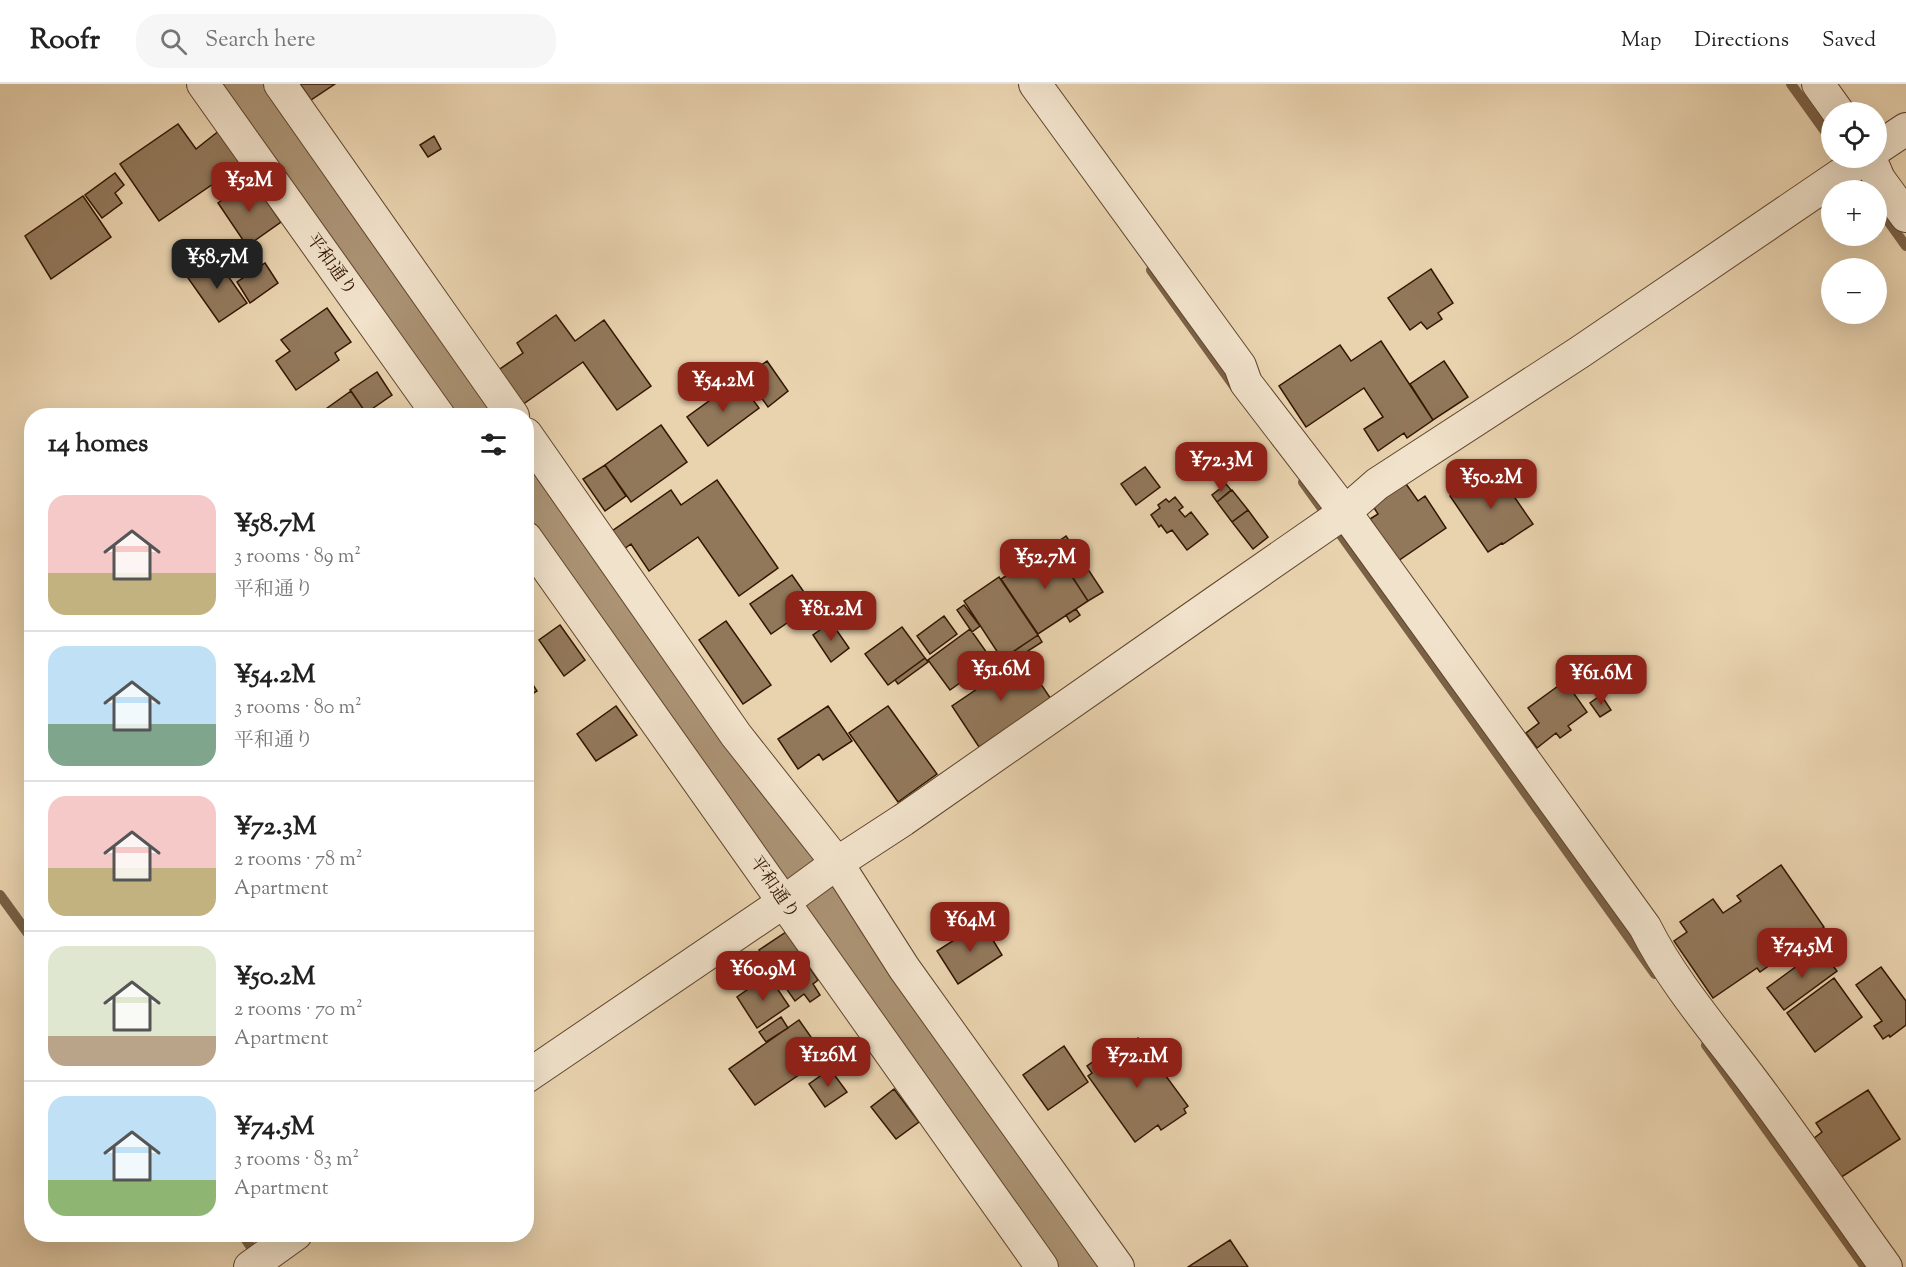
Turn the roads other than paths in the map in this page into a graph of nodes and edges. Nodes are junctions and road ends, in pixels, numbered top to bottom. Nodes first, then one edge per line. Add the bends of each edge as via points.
1 (202, 84) edge
2 (280, 84) edge
3 (1035, 84) edge
4 (1818, 84) edge
5 (1831, 102) edge
6 (1906, 129) edge
7 (1887, 142) edge
8 (1850, 168) edge
9 (1870, 168) edge
10 (1906, 216) edge
11 (434, 408) edge
12 (507, 408) edge
13 (534, 445) edge
14 (1335, 519) junction
15 (534, 549) edge
16 (834, 866) junction
17 (790, 898) junction
18 (534, 1072) edge
19 (285, 1242) edge
20 (256, 1263) edge
21 (1042, 1267) edge
22 (1118, 1267) edge
23 (1886, 1267) edge

1 - 11 street, 平和通り
2 - 12 street
3 - 14 street via 1240,366 1246,383
4 - 5 street
6 - 7 street
8 - 14 street via 1589,346 1377,484
9 - 10 street
13 - 16 street via 736,735
14 - 16 street
14 - 23 street via 1645,927 1677,980
15 - 17 street, 平和通り
16 - 17 street
16 - 22 street
17 - 18 street
17 - 21 street, 平和通り
19 - 20 street

